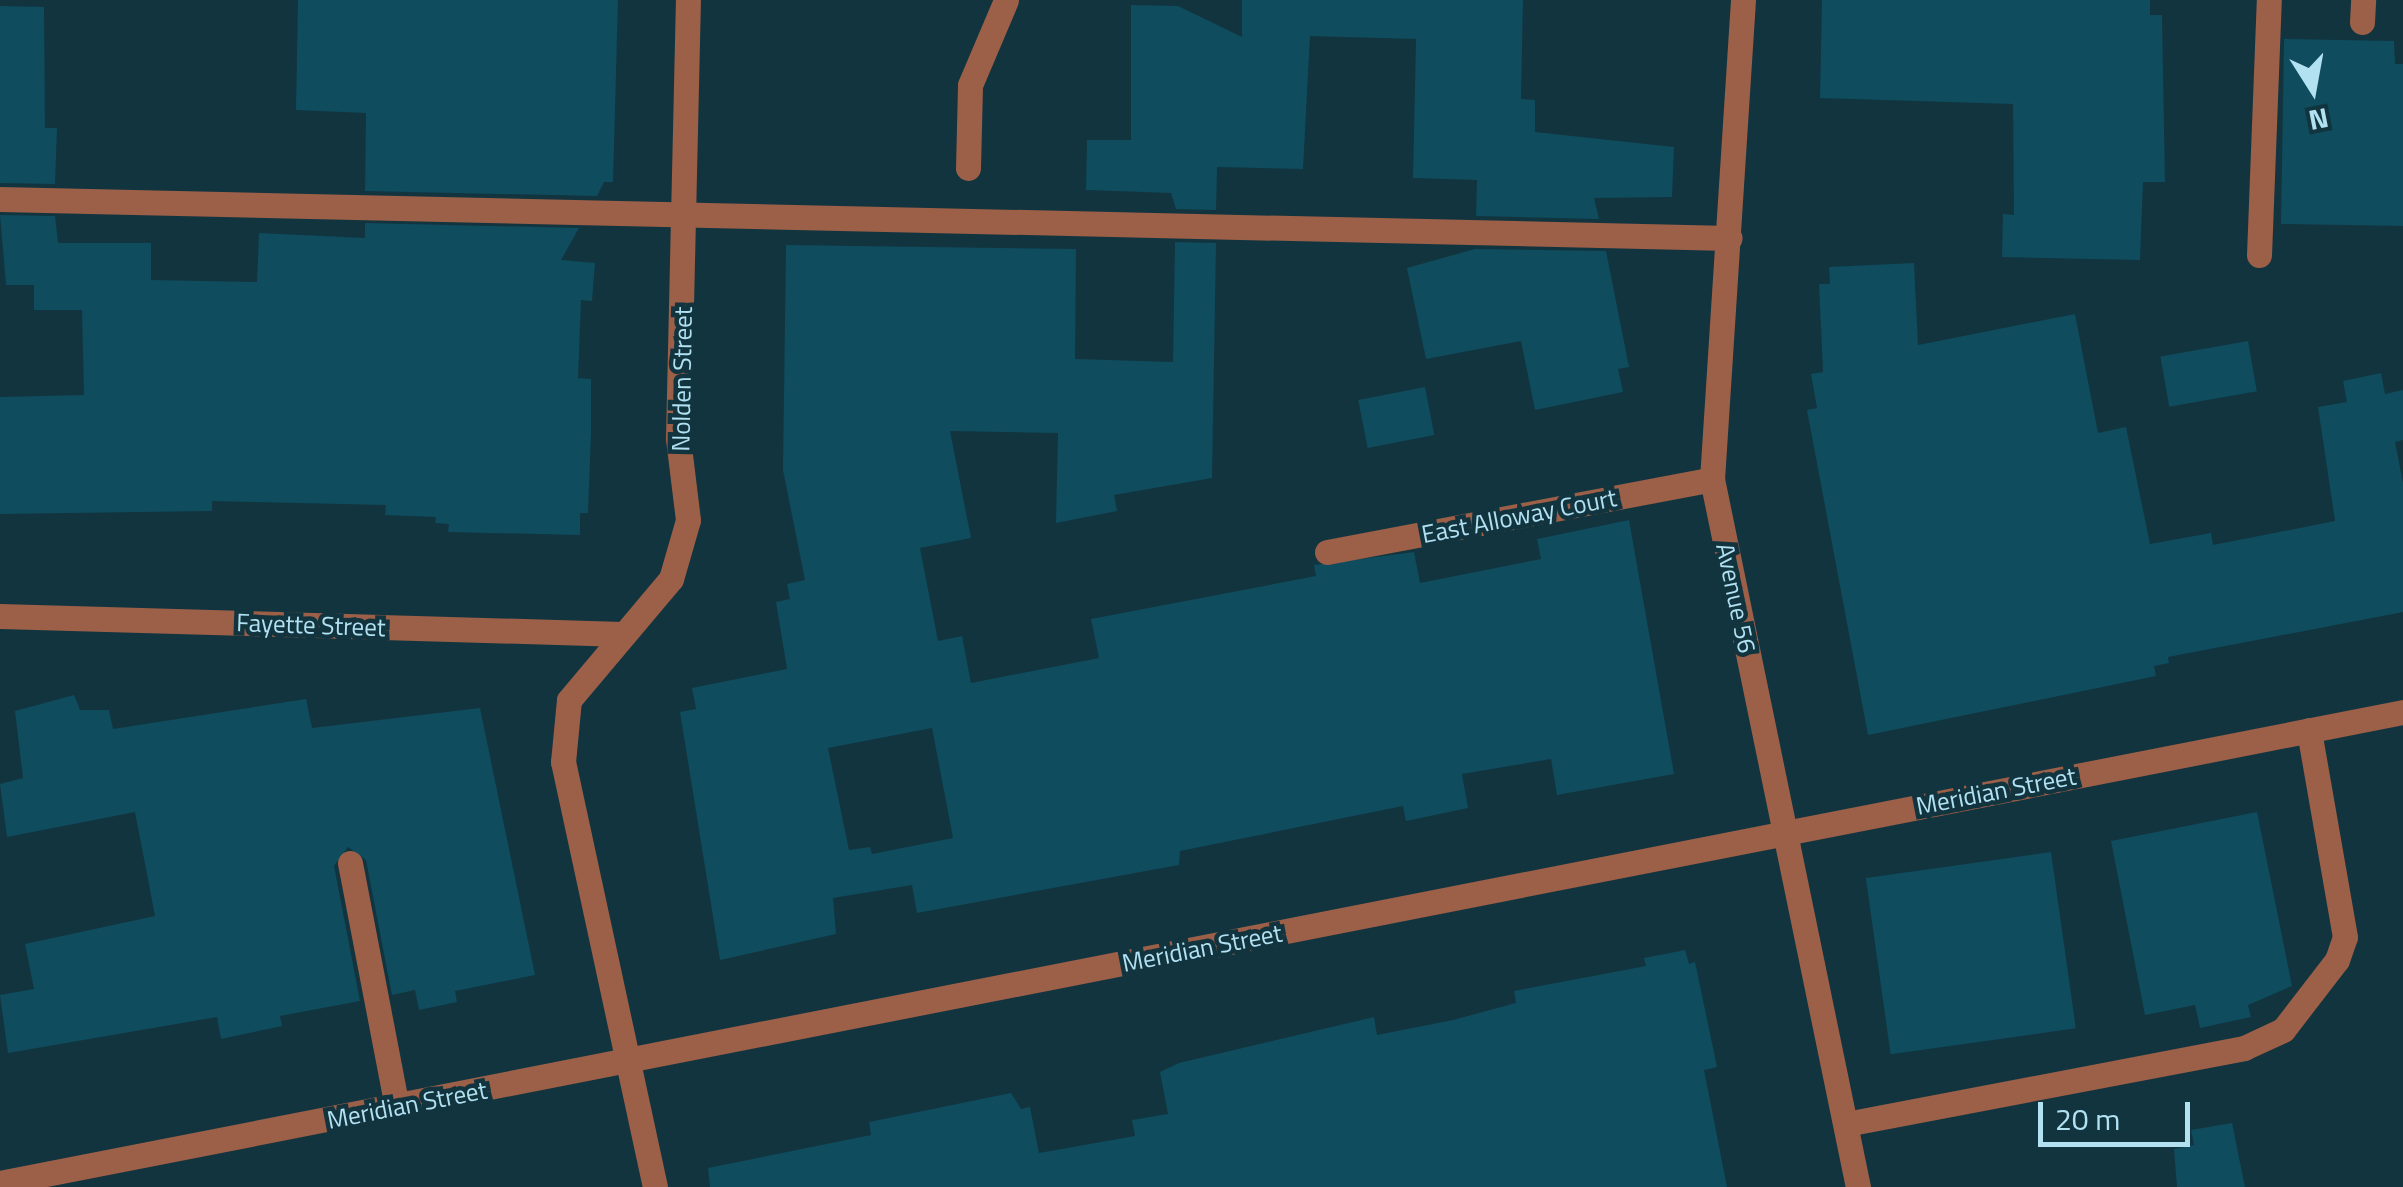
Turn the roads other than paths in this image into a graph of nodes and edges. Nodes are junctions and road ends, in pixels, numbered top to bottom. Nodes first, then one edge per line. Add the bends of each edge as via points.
1 (688, 0) edge
2 (1006, 0) edge
3 (1743, 0) edge
4 (2269, 0) edge
5 (968, 168) dead end
6 (0, 199) edge
7 (685, 211) junction
8 (1730, 238) junction
9 (2259, 254) dead end
10 (1712, 479) junction
11 (1328, 552) dead end
12 (0, 616) edge
13 (623, 634) junction
14 (2403, 712) edge
15 (2309, 730) junction
16 (1786, 832) junction
17 (350, 863) dead end
18 (631, 1060) junction
19 (397, 1108) junction
20 (1846, 1124) junction
21 (0, 1183) edge
22 (655, 1187) edge
23 (1858, 1187) edge

1 - 7 street, Nolden Street
2 - 5 street via 970,85
3 - 8 street, Avenue 56
4 - 9 street
6 - 7 street
7 - 8 street
7 - 13 street, Nolden Street via 678,438 688,520 672,580
8 - 10 street, Avenue 56
10 - 11 street, East Alloway Court
10 - 16 street, Avenue 56
12 - 13 street, Fayette Street
13 - 18 street, Nolden Street via 570,700 563,762
14 - 15 street, Meridian Street
15 - 16 street, Meridian Street
15 - 20 street via 2345,937 2336,960 2283,1030 2244,1048
16 - 18 street, Meridian Street
16 - 20 street, Avenue 56
17 - 19 street
18 - 19 street, Meridian Street
18 - 22 street, Nolden Street
19 - 21 street, Meridian Street
20 - 23 street, Avenue 56

